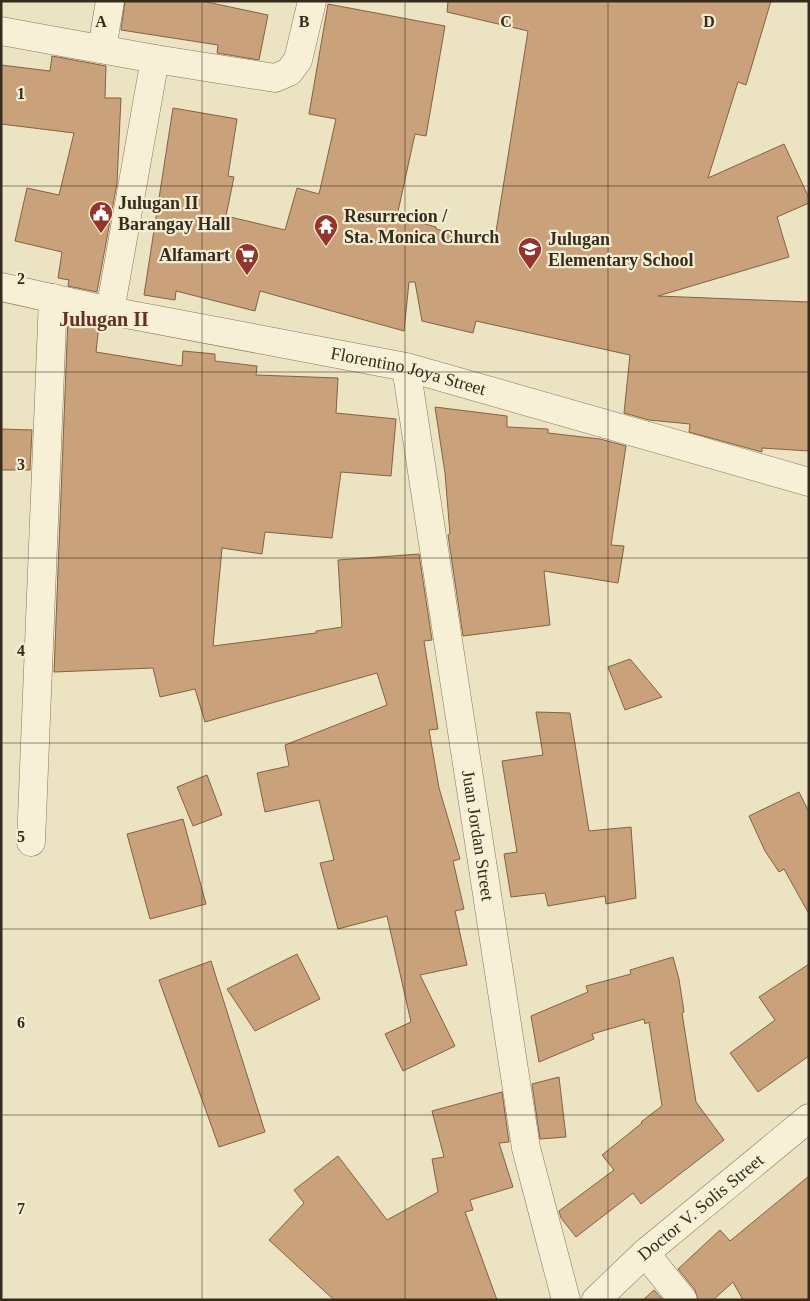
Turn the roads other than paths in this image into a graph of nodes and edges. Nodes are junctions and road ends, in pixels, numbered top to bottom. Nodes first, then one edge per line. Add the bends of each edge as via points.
1 (110, 1) edge
2 (312, 1) edge
3 (1, 31) edge
4 (102, 49) junction
5 (155, 59) junction
6 (1, 286) edge
7 (53, 298) junction
8 (110, 310) junction
9 (406, 367) junction
10 (809, 482) edge
11 (31, 842) dead end
12 (809, 1118) edge
13 (645, 1253) junction
14 (566, 1300) edge
15 (596, 1300) edge
16 (683, 1300) edge

1 - 4 street
2 - 5 street via 298,60 289,72 275,78
3 - 4 street
4 - 5 street
5 - 8 street
6 - 7 street, Florentino Joya Street
7 - 8 street, Florentino Joya Street
7 - 11 street
8 - 9 street, Florentino Joya Street
9 - 10 street, Florentino Joya Street
9 - 14 street, Juan Jordan Street via 526,1148
12 - 13 street, Doctor V. Solis Street
13 - 15 street, Doctor V. Solis Street
13 - 16 street

